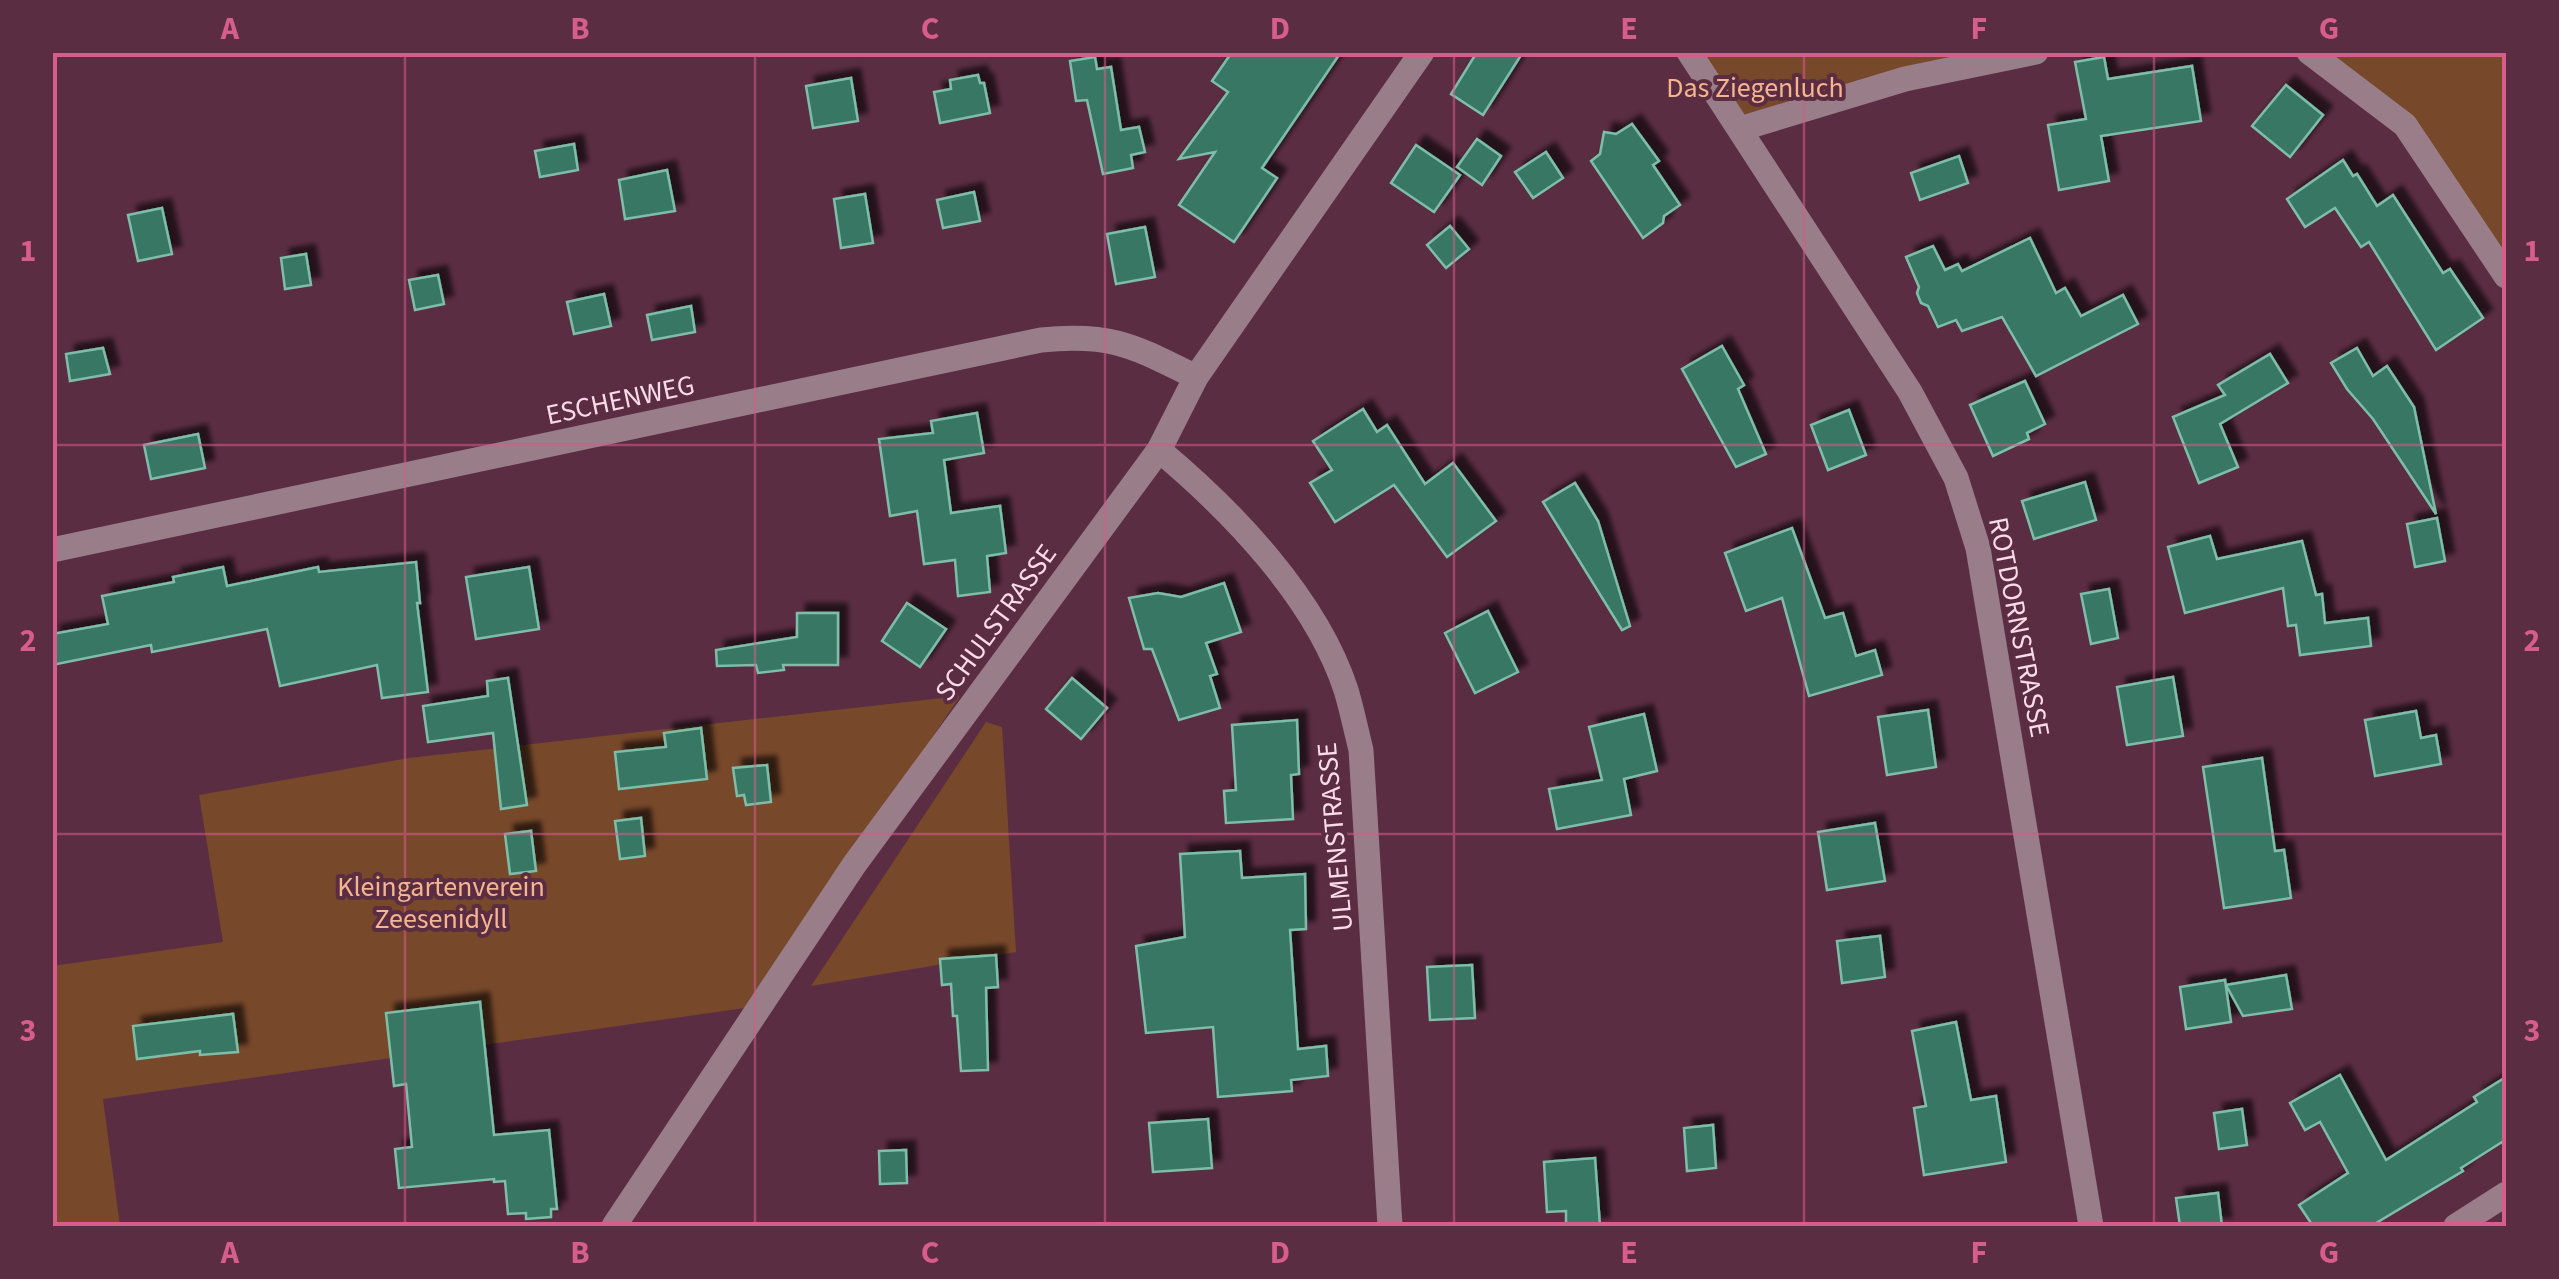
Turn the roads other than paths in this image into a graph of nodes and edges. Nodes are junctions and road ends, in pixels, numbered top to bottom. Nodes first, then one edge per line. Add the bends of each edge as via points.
1 (1422, 52) edge
2 (1689, 52) edge
3 (2036, 52) edge
4 (2309, 52) edge
5 (1740, 129) junction
6 (2506, 276) edge
7 (1196, 376) junction
8 (1159, 450) junction
9 (52, 550) edge
10 (2506, 1194) edge
11 (614, 1226) edge
12 (1390, 1226) edge
13 (2091, 1226) edge
14 (2456, 1226) edge

1 - 7 street, SCHULSTRASSE
2 - 5 street, ROTDORNSTRASSE
3 - 5 street via 1905,79
4 - 6 street via 2405,125
5 - 13 street, ROTDORNSTRASSE via 1910,392 1956,478 1978,548
7 - 8 street, SCHULSTRASSE
7 - 9 street, ESCHENWEG via 1127,343 1085,336 1041,340
8 - 11 street, SCHULSTRASSE via 854,865
8 - 12 street, ULMENSTRASSE via 1199,484 1299,597 1345,688 1361,750
10 - 14 street

